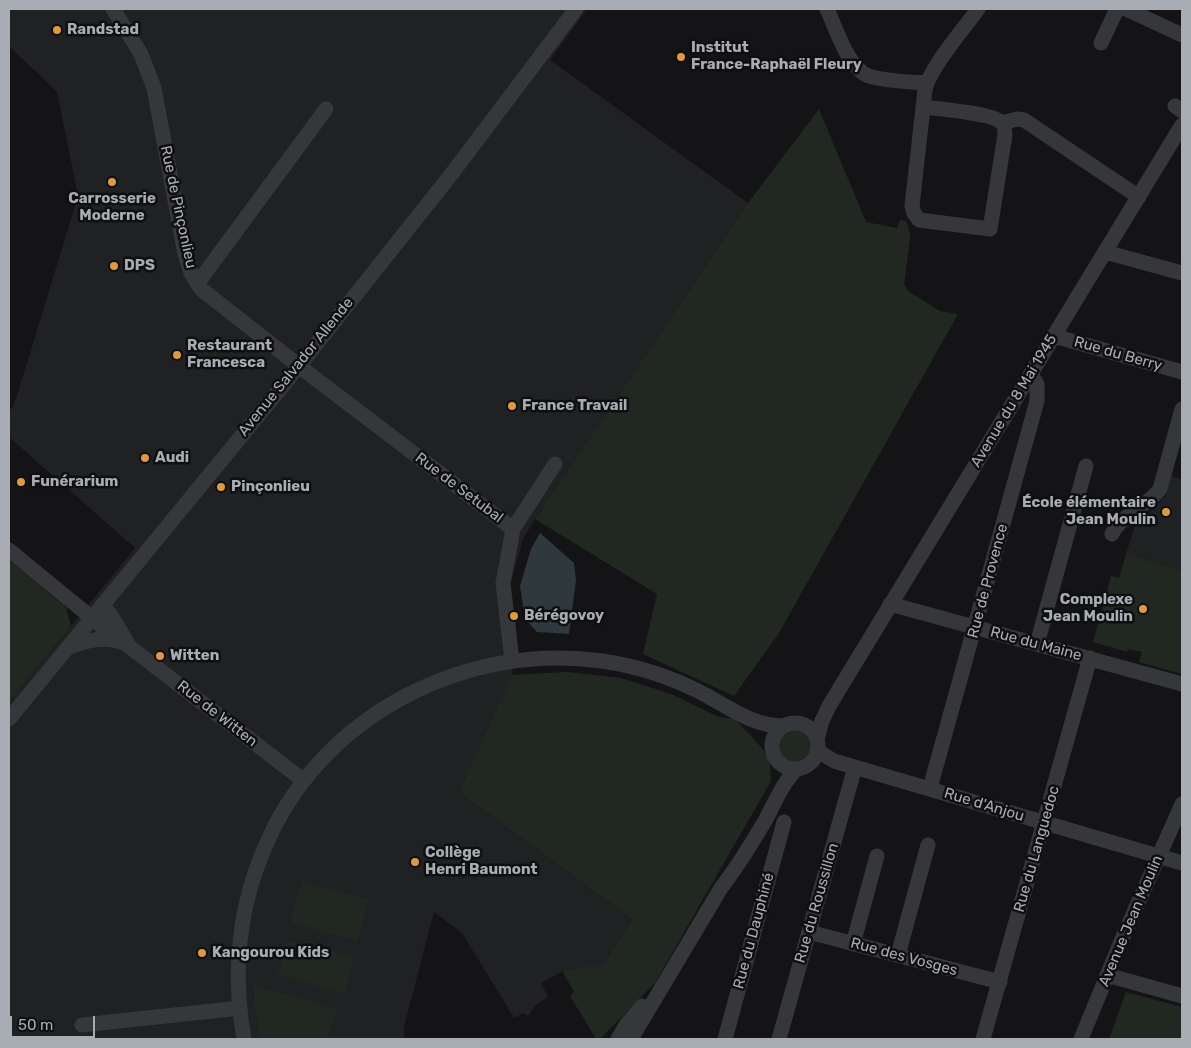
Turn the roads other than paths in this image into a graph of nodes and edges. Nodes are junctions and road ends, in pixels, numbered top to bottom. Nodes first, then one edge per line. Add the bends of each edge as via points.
1 (113, 9) edge
2 (576, 9) edge
3 (827, 9) edge
4 (978, 9) edge
5 (1117, 9) edge
6 (1126, 9) edge
7 (1147, 9) edge
8 (1182, 24) edge
9 (1182, 35) edge
10 (1101, 43) dead end
11 (927, 83) junction
12 (923, 107) junction
13 (326, 110) dead end
14 (1002, 123) junction
15 (1182, 125) edge
16 (1139, 197) junction
17 (1105, 252) junction
18 (1182, 273) edge
19 (197, 284) junction
20 (1054, 336) junction
21 (299, 366) junction
22 (1182, 372) edge
23 (1031, 374) junction
24 (1182, 409) edge
25 (555, 464) dead end
26 (1086, 466) dead end
27 (513, 529) junction
28 (1112, 534) dead end
29 (9, 550) edge
30 (102, 604) junction
31 (890, 604) junction
32 (92, 618) junction
33 (975, 627) junction
34 (1037, 644) junction
35 (126, 645) junction
36 (67, 648) junction
37 (1090, 658) junction
38 (512, 661) junction
39 (846, 677) junction
40 (1182, 684) edge
41 (730, 710) junction
42 (9, 720) edge
43 (790, 724) junction
44 (817, 745) junction
45 (774, 755) junction
46 (848, 765) junction
47 (798, 769) junction
48 (304, 781) junction
49 (930, 788) junction
50 (1182, 804) edge
51 (784, 822) dead end
52 (1044, 822) junction
53 (751, 835) junction
54 (928, 845) dead end
55 (776, 852) junction
56 (877, 856) dead end
57 (1159, 856) junction
58 (1182, 863) edge
59 (809, 932) junction
60 (852, 944) junction
61 (898, 956) junction
62 (1107, 975) junction
63 (1000, 982) junction
64 (662, 985) junction
65 (1182, 996) edge
66 (240, 1008) junction
67 (82, 1025) dead end
68 (244, 1039) edge
69 (618, 1039) edge
70 (631, 1039) edge
71 (725, 1039) edge
72 (779, 1039) edge
73 (983, 1039) edge
74 (1081, 1039) edge

1 - 19 street, Rue de Pinçonlieu via 141,54 154,88 185,254
2 - 21 street, Avenue Salvador Allende via 450,176
3 - 11 street via 852,62 863,74
4 - 11 street
5 - 10 street
6 - 9 street
7 - 8 street
11 - 12 street
12 - 14 street via 992,117
12 - 14 street via 912,206 919,220 990,229 1005,135
13 - 19 street
14 - 16 street via 1024,120
15 - 16 street, Avenue du 8 Mai 1945
16 - 17 street, Avenue du 8 Mai 1945
17 - 18 street
17 - 20 street, Avenue du 8 Mai 1945
19 - 21 street, Rue de Pinçonlieu
20 - 22 street, Rue du Berry
20 - 23 street, Avenue du 8 Mai 1945
21 - 27 street, Rue de Setubal
21 - 30 street, Avenue Salvador Allende
23 - 31 street, Avenue du 8 Mai 1945
23 - 33 street, Rue de Provence via 1037,384 1037,401
24 - 28 street via 1160,489
25 - 27 street
26 - 34 street
27 - 38 street, Rue de Setubal via 503,583
29 - 32 street, Rue de Witten
30 - 32 street, Avenue Salvador Allende
30 - 35 street, Rue de Witten
31 - 33 street, Rue du Maine
31 - 39 street, Avenue du 8 Mai 1945
32 - 35 street, Rue de Witten
32 - 36 street, Avenue Salvador Allende
33 - 34 street, Rue du Maine
33 - 49 street, Rue de Provence
34 - 37 street, Rue du Maine
35 - 36 street via 97,639
35 - 48 street, Rue de Witten
36 - 42 street, Avenue Salvador Allende
37 - 40 street, Rue du Maine
37 - 52 street, Rue du Languedoc
38 - 41 street via 570,658 623,665 678,682
38 - 48 street via 452,675 391,704 339,743
39 - 43 street, Avenue du 8 Mai 1945 via 816,710
39 - 44 street, Avenue du 8 Mai 1945 via 824,715
41 - 43 street via 770,726
41 - 45 street via 761,736
43 - 44 street via 809,728
43 - 45 street via 774,736
44 - 46 street, Rue d'Anjou via 830,760
44 - 47 street via 815,757
45 - 47 street via 784,767
45 - 53 street via 777,776
46 - 49 street, Rue d'Anjou
46 - 59 street, Rue du Roussillon
47 - 53 street
48 - 66 street via 270,836 252,884 243,918 239,954
49 - 52 street, Rue d'Anjou
50 - 57 street, Avenue Jean Moulin
51 - 55 street, Rue du Dauphiné
52 - 57 street, Rue d'Anjou
52 - 63 street, Rue du Languedoc
53 - 55 street
53 - 64 street via 737,867 720,888
54 - 61 street
55 - 71 street, Rue du Dauphiné
56 - 60 street
57 - 58 street, Rue d'Anjou
57 - 62 street, Avenue Jean Moulin
59 - 60 street, Rue des Vosges
59 - 72 street, Rue du Roussillon
60 - 61 street, Rue des Vosges
61 - 63 street, Rue des Vosges
62 - 65 street
62 - 74 street, Avenue Jean Moulin
63 - 73 street, Rue du Languedoc
64 - 69 street via 631,1018
64 - 70 street
66 - 67 street
66 - 68 street

